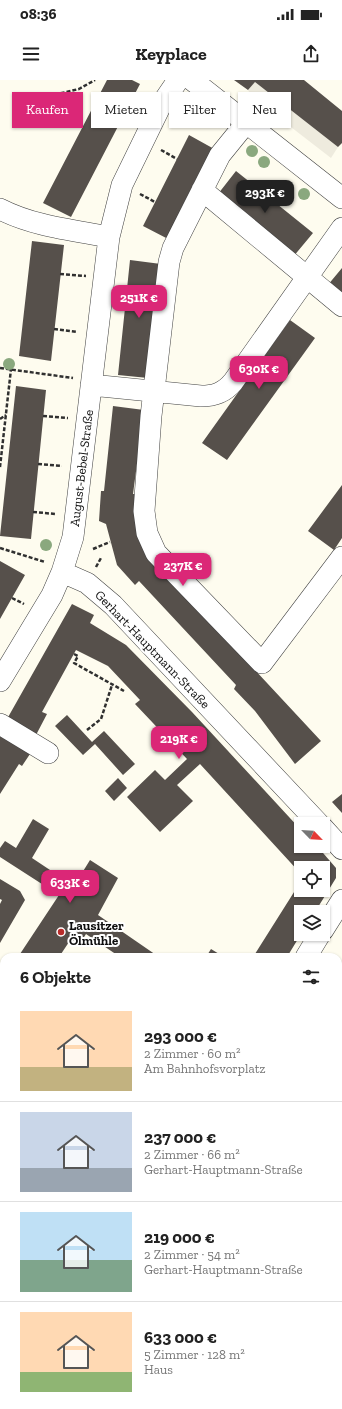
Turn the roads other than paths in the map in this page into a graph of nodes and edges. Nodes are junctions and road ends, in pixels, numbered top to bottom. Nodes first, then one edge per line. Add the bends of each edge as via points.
1 (178, 80) edge
2 (192, 80) edge
3 (238, 117) edge
4 (242, 128) edge
5 (252, 128) edge
6 (202, 190) junction
7 (342, 198) edge
8 (0, 209) edge
9 (342, 228) edge
10 (109, 237) junction
11 (307, 278) junction
12 (342, 306) edge
13 (85, 382) junction
14 (153, 392) junction
15 (342, 557) edge
16 (56, 568) junction
17 (0, 681) edge
18 (0, 724) edge
19 (48, 753) dead end
20 (312, 817) edge
21 (330, 836) edge
22 (342, 849) edge
23 (342, 900) edge
24 (330, 919) edge
25 (316, 941) edge
26 (308, 953) edge

1 - 10 street, August-Bebel-Straße via 161,105 122,185
2 - 3 street
4 - 6 street via 220,155
5 - 7 street
6 - 11 street
6 - 14 street via 170,255
8 - 10 street via 30,221
9 - 11 street
10 - 13 street, August-Bebel-Straße
11 - 12 street
11 - 14 street via 233,382 223,391 210,396
13 - 14 street
13 - 16 street, August-Bebel-Straße via 73,537
14 - 15 street via 144,512 147,533 156,553 262,663
16 - 17 street, August-Bebel-Straße via 52,596
16 - 20 street, Gerhart-Hauptmann-Straße via 87,583 113,605
18 - 19 street
21 - 22 street
23 - 24 street
25 - 26 street

